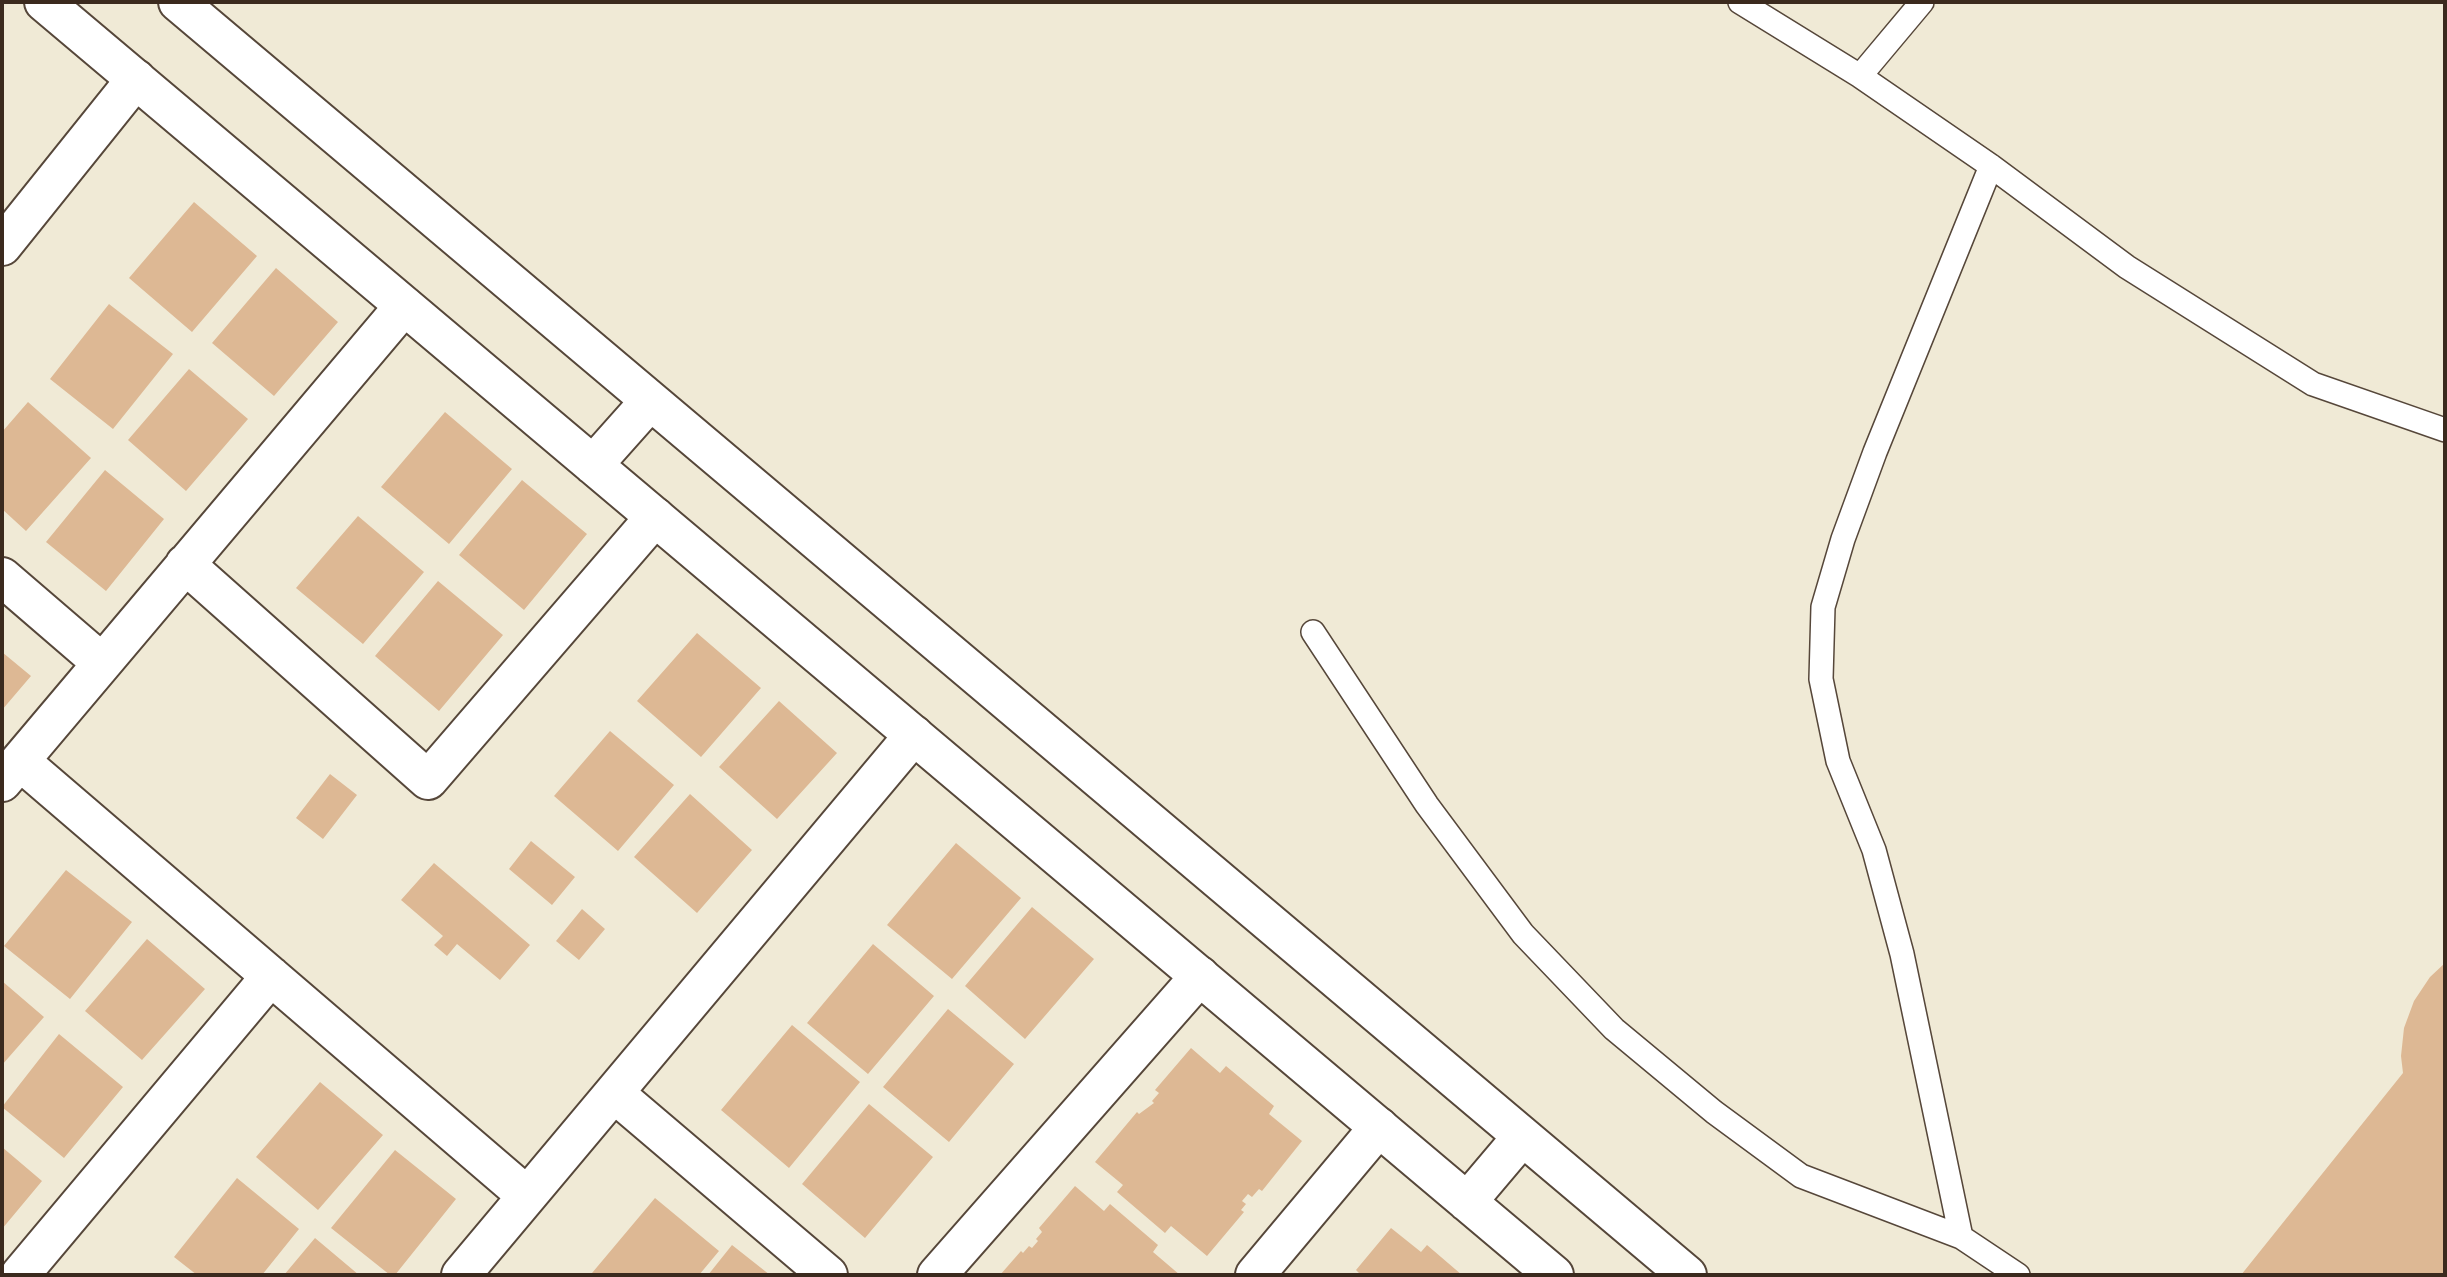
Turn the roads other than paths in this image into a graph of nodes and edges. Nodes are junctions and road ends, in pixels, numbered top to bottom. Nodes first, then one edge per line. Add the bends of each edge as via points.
1 (44, 2) edge
2 (178, 2) edge
3 (1740, 2) edge
4 (1922, 2) edge
5 (1860, 76) junction
6 (135, 79) junction
7 (1991, 166) junction
8 (2, 246) edge
9 (404, 306) junction
10 (650, 401) junction
11 (2445, 430) edge
12 (593, 465) junction
13 (655, 517) junction
14 (185, 564) junction
15 (2, 577) edge
16 (1313, 632) dead end
17 (102, 663) junction
18 (914, 735) junction
19 (11, 771) edge
20 (271, 975) junction
21 (1200, 976) junction
22 (614, 1093) junction
23 (1379, 1127) junction
24 (1522, 1137) junction
25 (527, 1196) junction
26 (1467, 1202) junction
27 (1961, 1237) junction
28 (20, 1275) edge
29 (461, 1275) edge
30 (828, 1275) edge
31 (937, 1275) edge
32 (1255, 1275) edge
33 (1554, 1275) edge
34 (1687, 1275) edge
35 (2018, 1275) edge

1 - 6 street
2 - 10 street
3 - 5 lane
4 - 5 lane
5 - 7 lane
6 - 8 street
6 - 9 street
7 - 11 lane via 2127,267 2313,384
7 - 27 lane via 1875,452 1823,607 1821,679 1838,761 1874,850 1902,954
9 - 12 street
9 - 14 street
10 - 12 street
10 - 24 street
12 - 13 street
13 - 14 street via 428,780
13 - 18 street
14 - 17 street
15 - 17 street
16 - 27 lane via 1427,805 1523,934 1614,1029 1801,1176
17 - 19 street
18 - 21 street
18 - 22 street
19 - 20 street
20 - 25 street
20 - 28 street
21 - 23 street
21 - 31 street
22 - 25 street
22 - 30 street
23 - 26 street
23 - 32 street
24 - 26 street
24 - 34 street
25 - 29 street
26 - 33 street
27 - 35 lane

